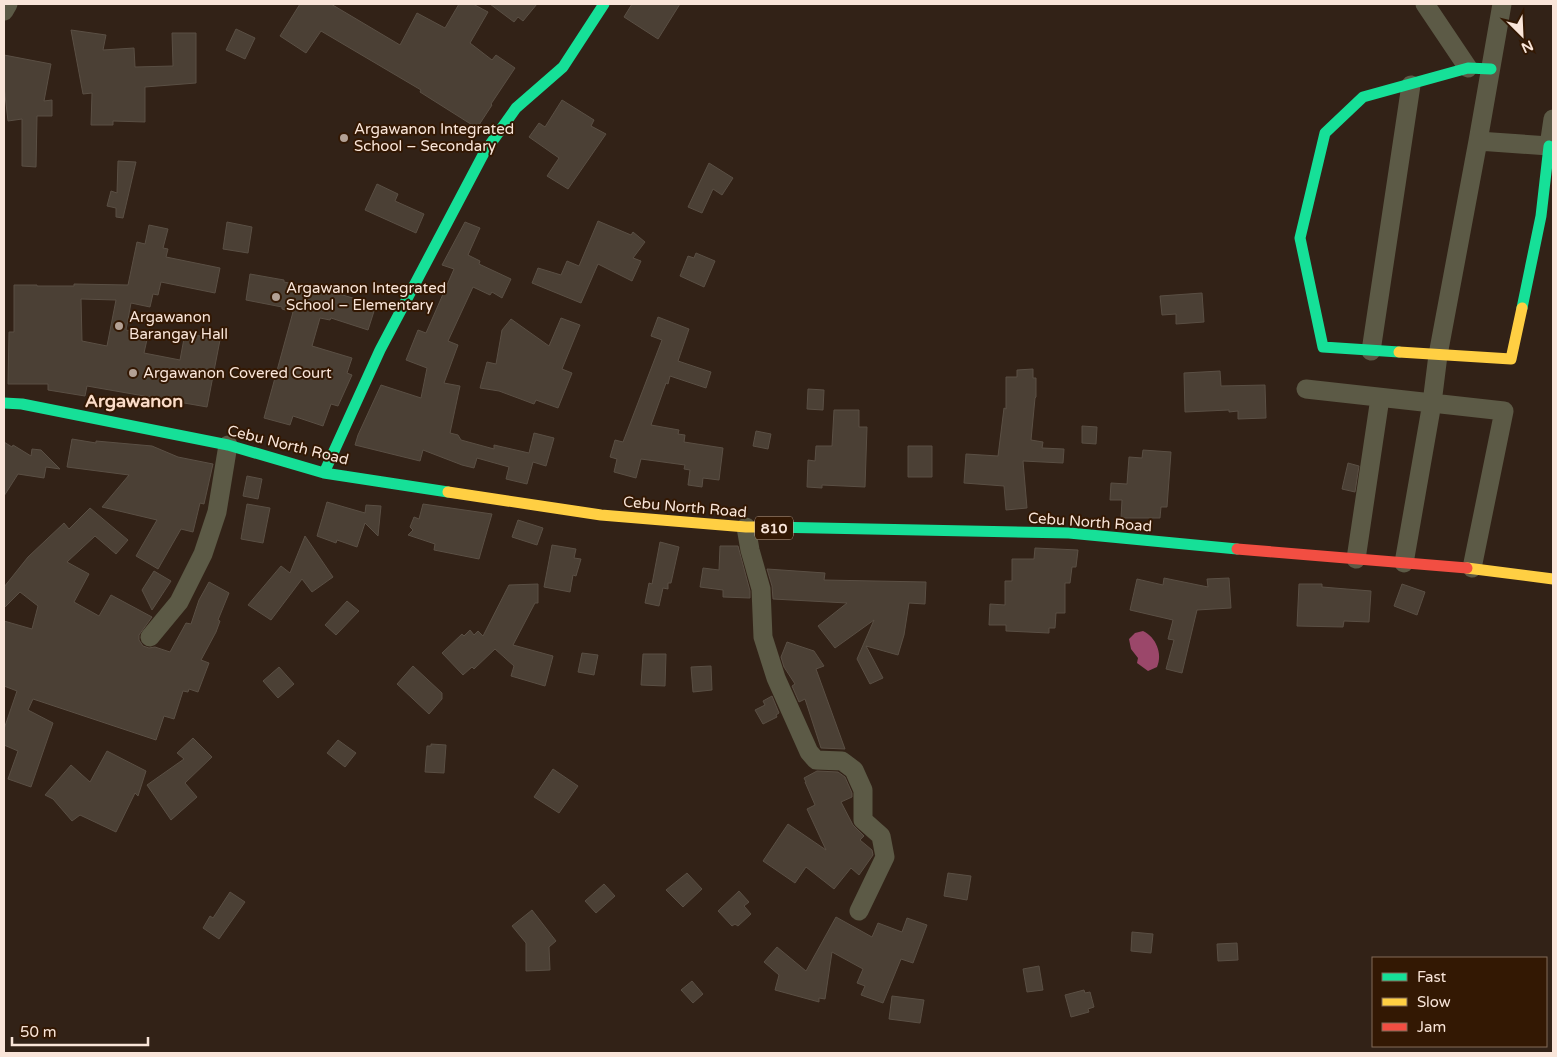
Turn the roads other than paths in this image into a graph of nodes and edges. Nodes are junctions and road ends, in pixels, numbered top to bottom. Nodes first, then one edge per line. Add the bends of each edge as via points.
1 (8, 4) edge
2 (604, 4) edge
3 (1502, 4) edge
4 (1427, 5) edge
5 (4, 11) edge
6 (1468, 68) junction
7 (1491, 69) junction
8 (1411, 85) junction
9 (1553, 119) edge
10 (1478, 141) junction
11 (1549, 146) junction
12 (1371, 351) junction
13 (1438, 355) junction
14 (1306, 389) dead end
15 (1380, 398) junction
16 (4, 403) edge
17 (1432, 403) junction
18 (228, 445) junction
19 (324, 473) junction
20 (746, 527) junction
21 (1356, 559) junction
22 (1404, 563) junction
23 (1472, 568) junction
24 (1553, 578) edge
25 (150, 637) dead end
26 (859, 911) dead end

1 - 5 street
2 - 19 main road via 563,67 516,108 484,153 380,350
3 - 7 street
4 - 6 street
6 - 7 main road
6 - 8 main road
7 - 10 street
8 - 12 street
8 - 12 main road via 1363,97 1325,133 1300,238 1322,347
9 - 11 street
10 - 11 street
10 - 13 street
11 - 13 main road via 1541,216 1511,359
12 - 13 main road
13 - 17 street
14 - 15 street
15 - 17 street
15 - 21 street
16 - 18 main road, Cebu North Road / 810
17 - 22 street
17 - 23 street via 1504,411
18 - 19 main road, Cebu North Road / 810
18 - 25 street via 217,512 203,554 180,602
19 - 20 main road, Cebu North Road / 810 via 601,515
20 - 21 main road, Cebu North Road / 810 via 1069,533
20 - 26 street via 761,590 763,637 776,678 809,752 816,760 842,760 854,770 863,790 863,820 881,836 884,845 885,857
21 - 22 main road, Cebu North Road / 810
22 - 23 main road, Cebu North Road / 810
23 - 24 main road, Cebu North Road / 810

